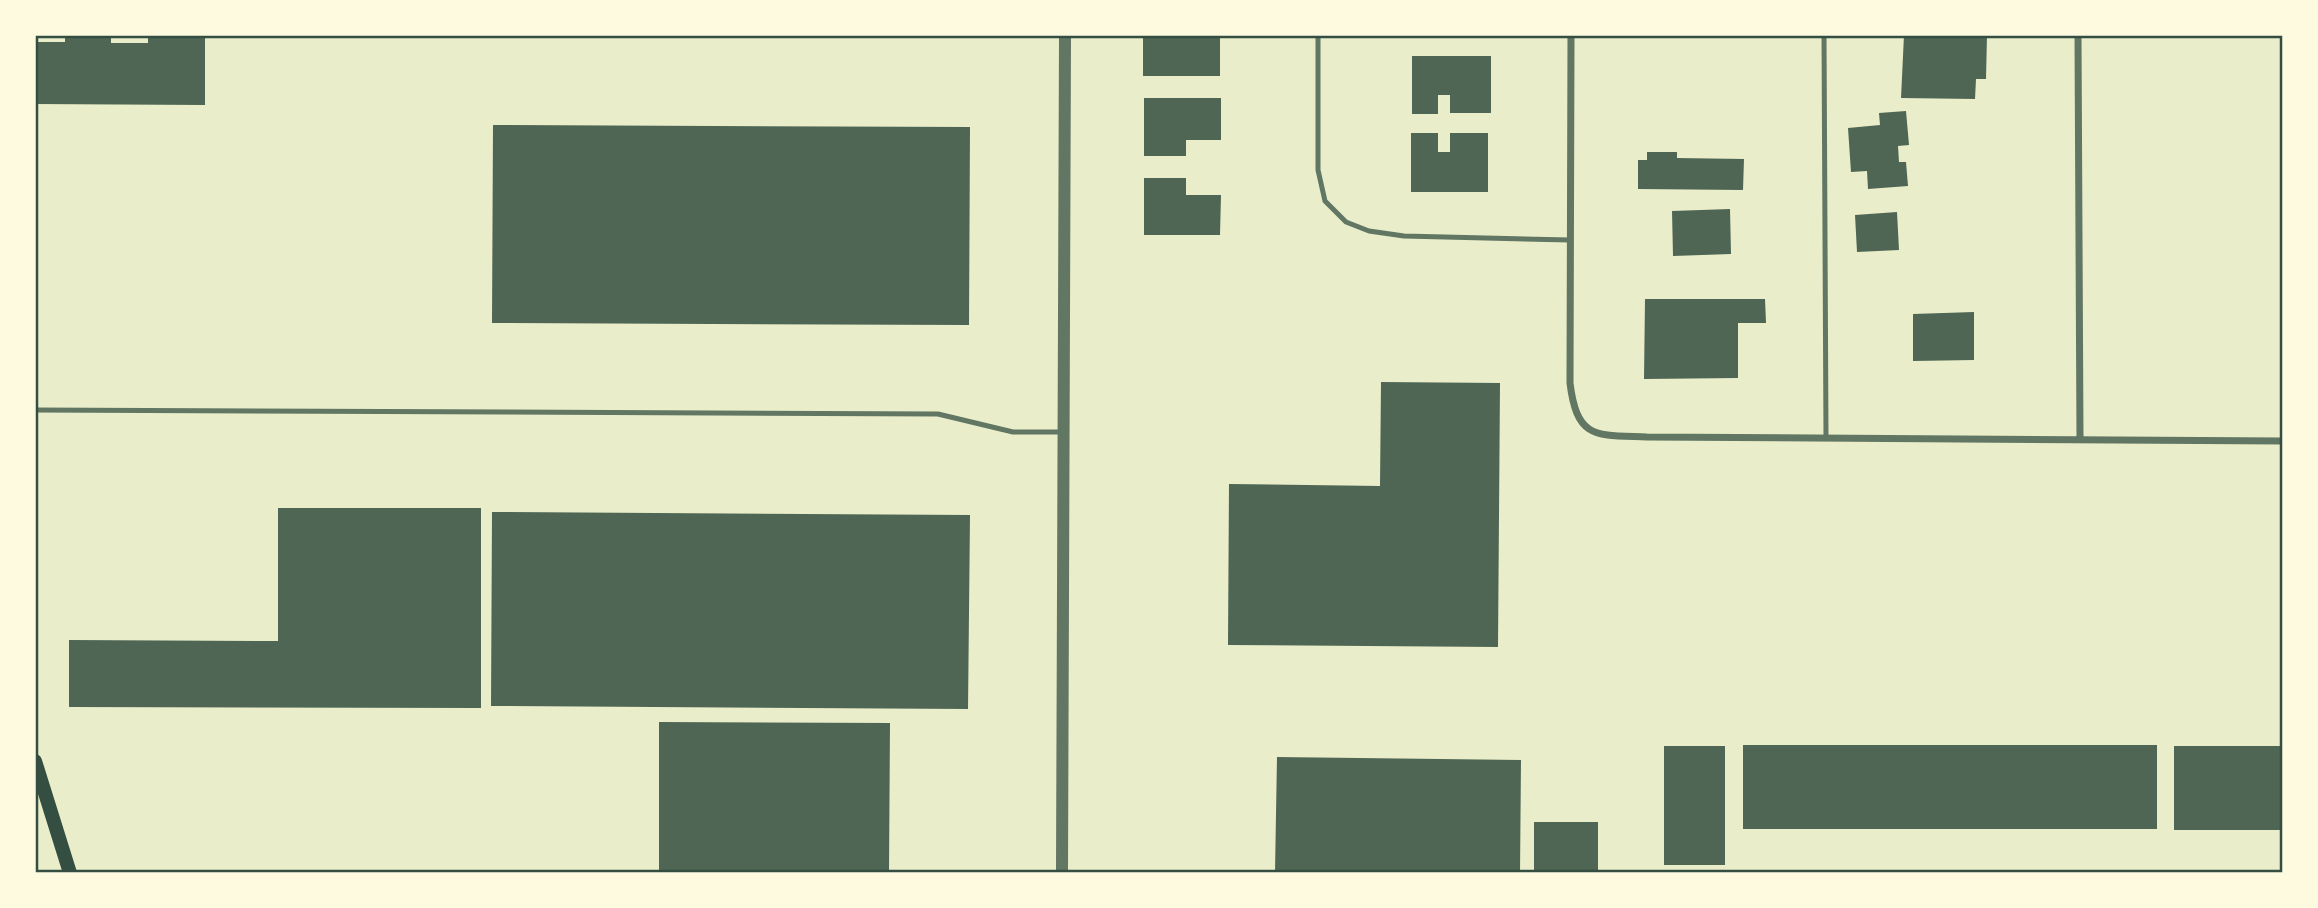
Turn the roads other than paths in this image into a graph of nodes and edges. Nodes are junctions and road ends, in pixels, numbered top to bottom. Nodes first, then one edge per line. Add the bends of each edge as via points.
1 (1065, 35) edge
2 (1318, 35) edge
3 (1571, 35) edge
4 (1824, 35) edge
5 (2078, 35) edge
6 (1570, 240) junction
7 (35, 410) edge
8 (1063, 432) junction
9 (1826, 437) junction
10 (2080, 440) junction
11 (2283, 441) edge
12 (35, 761) edge
13 (69, 873) edge
14 (1062, 873) edge

1 - 8 street
2 - 6 lane via 1318,170 1325,201 1346,222 1404,236
3 - 6 street
4 - 9 lane
5 - 10 street
6 - 9 street via 1570,383 1573,408 1585,428 1605,435 1647,437
7 - 8 lane via 938,414 1013,432
8 - 14 street
9 - 10 street
10 - 11 street
12 - 13 main road

